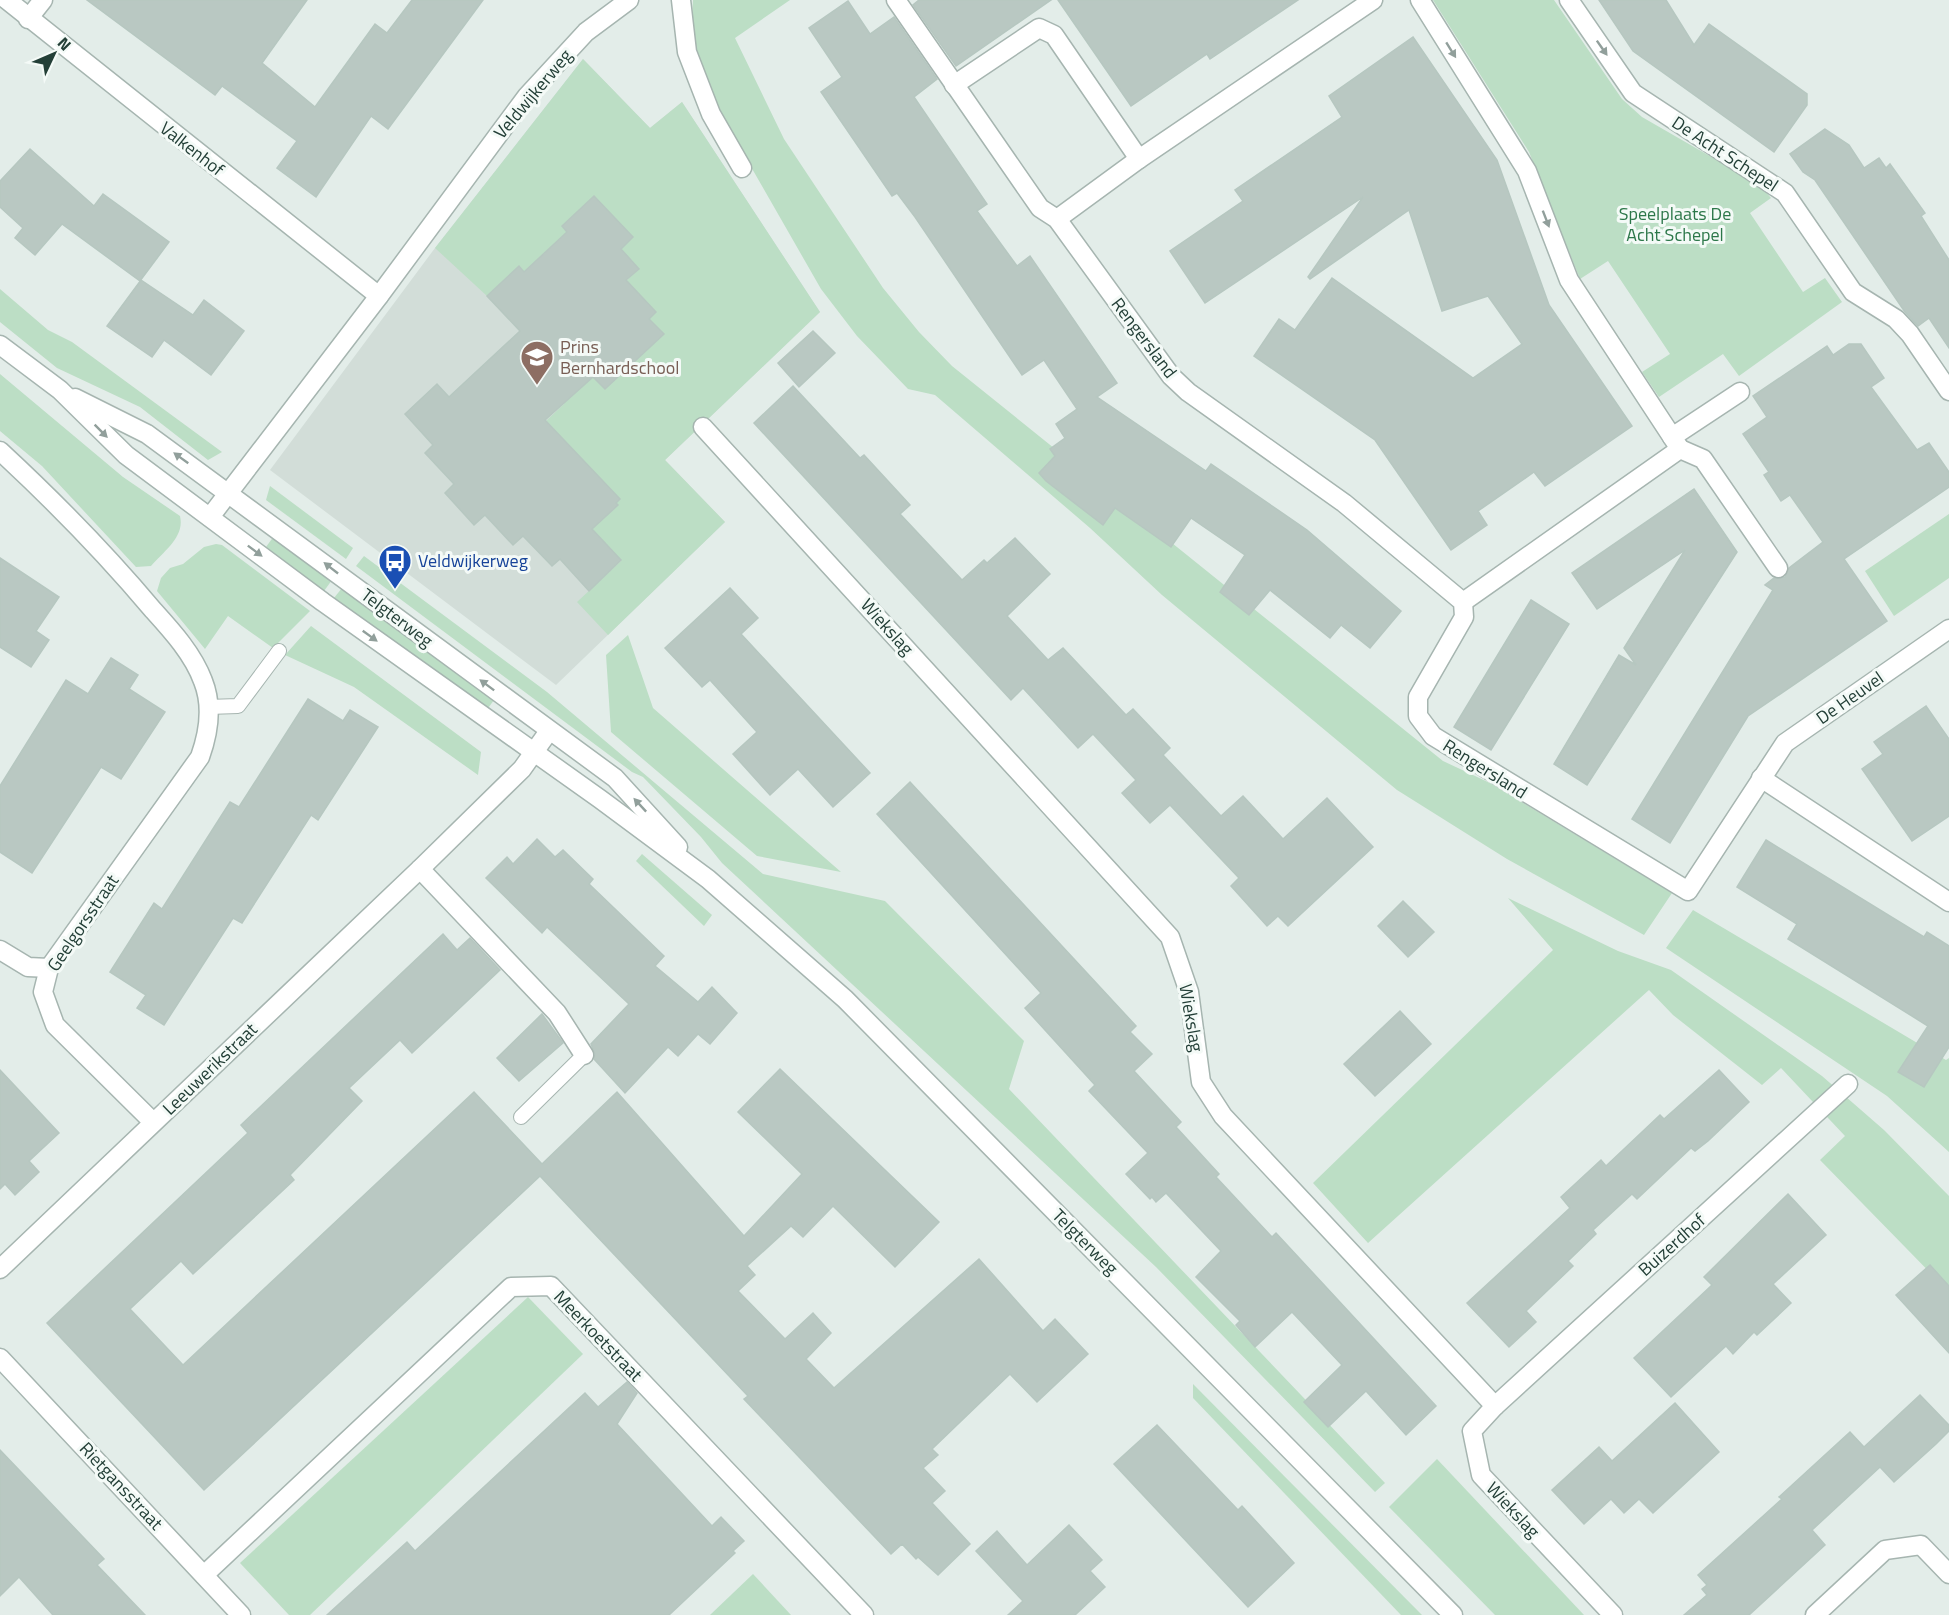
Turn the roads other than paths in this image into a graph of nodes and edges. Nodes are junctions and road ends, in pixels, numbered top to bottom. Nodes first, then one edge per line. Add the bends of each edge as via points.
1 (7, 0) edge
2 (43, 0) edge
3 (629, 0) edge
4 (681, 0) edge
5 (896, 0) edge
6 (1373, 0) edge
7 (1420, 0) edge
8 (1569, 0) edge
9 (28, 20) junction
10 (954, 85) junction
11 (1139, 159) junction
12 (742, 168) dead end
13 (1057, 219) junction
14 (379, 296) junction
15 (0, 345) edge
16 (60, 390) junction
17 (1949, 391) edge
18 (1740, 392) dead end
19 (703, 427) dead end
20 (1676, 443) junction
21 (0, 451) edge
22 (229, 492) junction
23 (210, 517) junction
24 (1778, 568) dead end
25 (1463, 602) junction
26 (1949, 629) edge
27 (279, 651) dead end
28 (208, 707) junction
29 (549, 731) junction
30 (533, 753) junction
31 (1761, 778) junction
32 (420, 869) junction
33 (708, 879) junction
34 (1949, 902) edge
35 (0, 950) edge
36 (49, 968) junction
37 (584, 1055) joint
38 (1848, 1084) dead end
39 (521, 1117) dead end
40 (153, 1122) junction
41 (0, 1269) edge
42 (0, 1358) edge
43 (1495, 1406) junction
44 (1949, 1574) edge
45 (204, 1575) junction
46 (241, 1615) edge
47 (864, 1615) edge
48 (1453, 1615) edge
49 (1613, 1615) edge
50 (1815, 1615) edge

1 - 9 street, Valkenhof
2 - 9 street
3 - 14 street, Veldwijkerweg via 586,32 527,96
4 - 12 street via 687,52 711,114
5 - 10 street, Rengersland
6 - 11 street
7 -> 20 street via 1527,171 1569,280
8 -> 17 street, De Acht Schepel via 1633,93 1785,193 1853,292 1896,319
9 - 14 street, Valkenhof
10 - 11 street via 1039,28 1053,35
10 - 13 street, Rengersland via 1040,208
11 - 13 street
13 - 25 street, Rengersland via 1171,376 1344,503
14 - 22 street, Veldwijkerweg
15 - 16 street, Telgterweg
22 -> 16 street, Telgterweg via 147,434
16 -> 23 street, Telgterweg via 126,455
18 - 20 street
19 - 43 street, Wiekslag via 1170,937 1189,992 1201,1082 1223,1116
20 - 24 street via 1703,459
20 - 25 street
21 - 28 street, Geelgorsstraat via 90,540 182,643 203,681
22 - 23 street, Veldwijkerweg
29 -> 22 street, Telgterweg
23 -> 30 street, Telgterweg
25 - 31 street, Rengersland via 1464,617 1418,697 1418,717 1433,736 1688,891
26 - 31 street, De Heuvel via 1785,743
27 - 28 lane via 238,706
28 - 36 street, Geelgorsstraat via 209,733 200,757
29 - 30 street, Leeuwerikstraat
33 -> 29 street, Telgterweg via 615,778
30 - 32 street, Leeuwerikstraat via 522,769
30 - 33 street, Telgterweg
31 - 34 street
32 - 37 street via 557,1013
32 - 40 street, Leeuwerikstraat
33 - 48 street, Telgterweg via 844,999
35 - 36 street via 28,967
36 - 40 street, Geelgorsstraat via 43,992 55,1025
37 - 39 lane
38 - 43 street, Buizerdhof
40 - 41 street, Leeuwerikstraat
42 - 45 street, Rietgansstraat
43 - 49 street, Wiekslag via 1472,1431 1480,1475
44 - 50 street via 1921,1545 1885,1550
45 - 46 street, Rietgansstraat
45 - 47 street, Meerkoetstraat via 511,1287 551,1286

